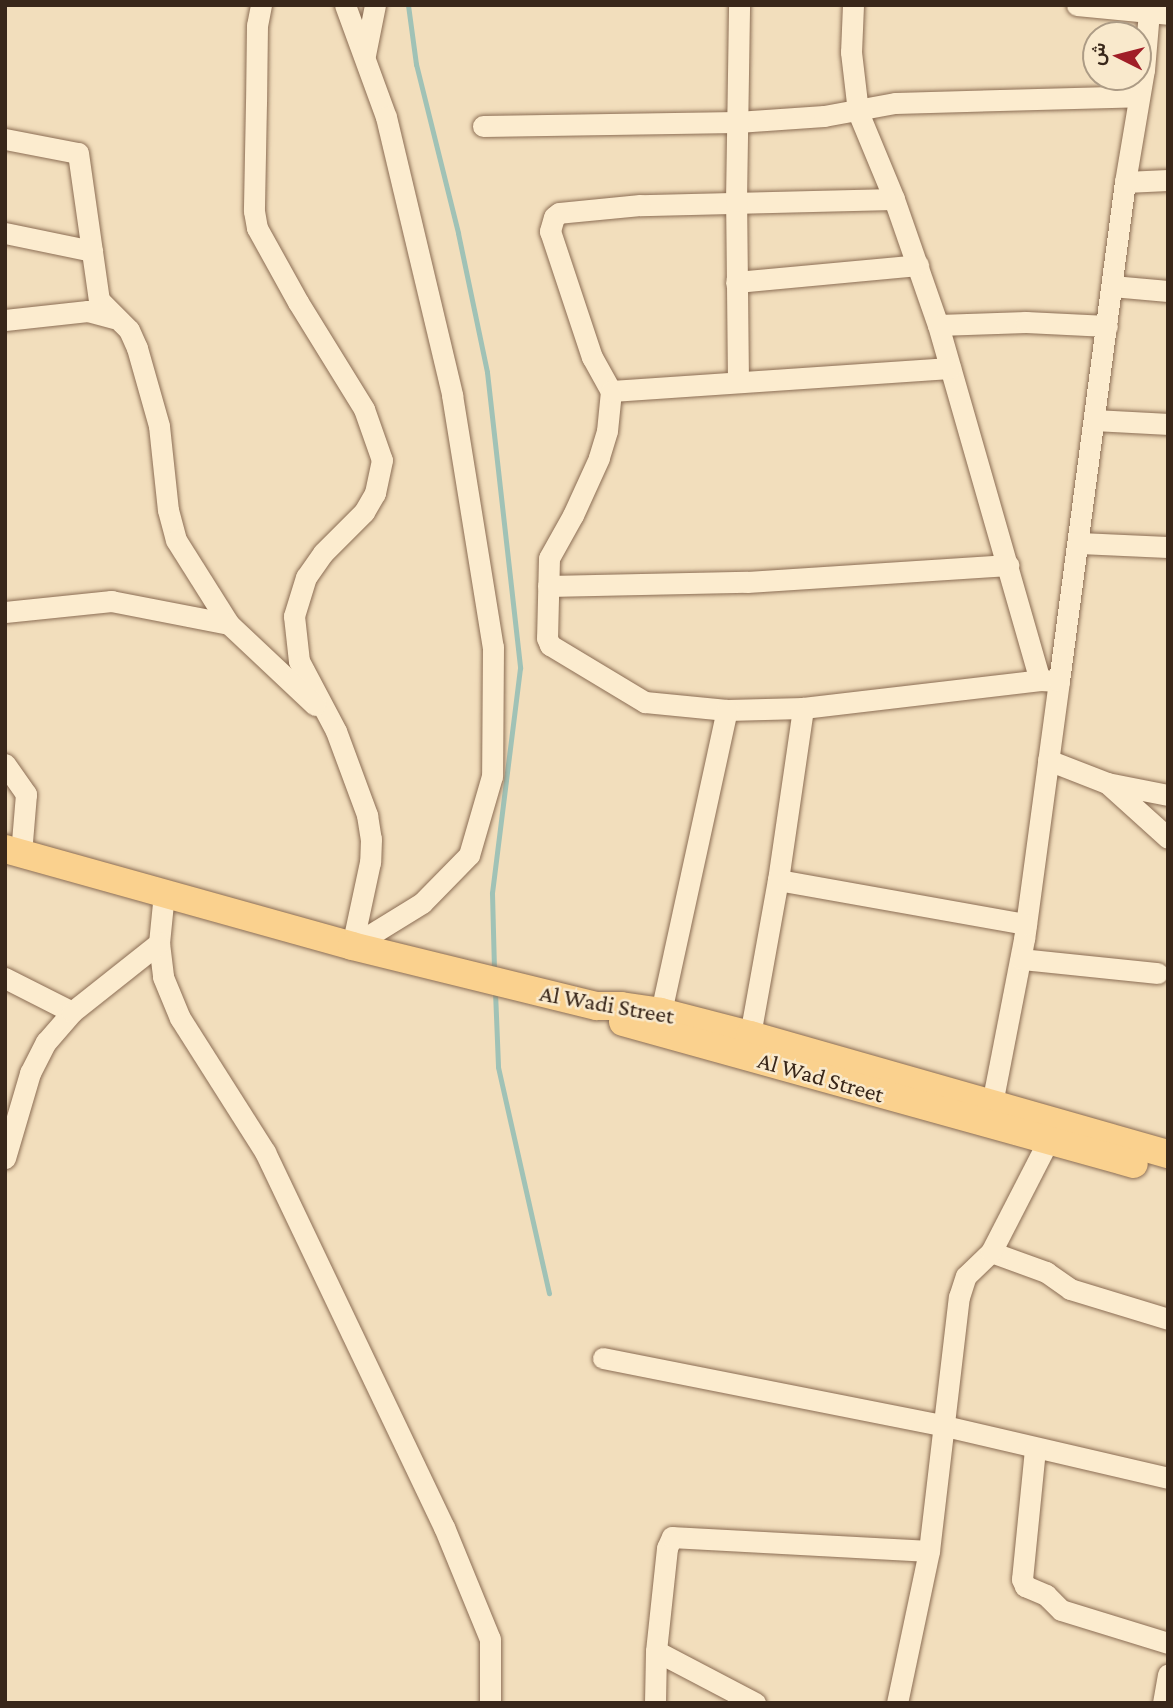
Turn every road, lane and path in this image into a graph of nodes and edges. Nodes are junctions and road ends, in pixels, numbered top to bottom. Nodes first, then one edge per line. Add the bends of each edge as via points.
1 (261, 5) edge
2 (345, 5) edge
3 (375, 5) edge
4 (739, 5) edge
5 (853, 5) edge
6 (1077, 5) edge
7 (1159, 13) edge
8 (364, 57) junction
9 (1139, 96) junction
10 (858, 112) junction
11 (737, 122) junction
12 (483, 126) dead end
13 (5, 139) edge
14 (1168, 180) edge
15 (1125, 182) junction
16 (894, 199) junction
17 (736, 201) junction
18 (5, 233) edge
19 (92, 251) junction
20 (918, 265) junction
21 (736, 282) junction
22 (1112, 286) junction
23 (1168, 291) edge
24 (5, 320) edge
25 (119, 320) junction
26 (938, 325) junction
27 (1107, 326) junction
28 (950, 368) junction
29 (738, 382) junction
30 (611, 391) junction
31 (1095, 420) junction
32 (1168, 424) edge
33 (1079, 543) junction
34 (1168, 547) edge
35 (1008, 565) junction
36 (548, 586) junction
37 (5, 612) edge
38 (229, 624) junction
39 (1050, 680) junction
40 (803, 708) junction
41 (727, 710) junction
42 (336, 731) junction
43 (1048, 760) junction
44 (5, 764) edge
45 (1107, 783) junction
46 (1168, 795) edge
47 (1168, 838) edge
48 (13, 851) edge
49 (778, 880) junction
50 (164, 893) junction
51 (1026, 924) junction
52 (159, 943) junction
53 (352, 946) junction
54 (1021, 959) junction
55 (1157, 974) dead end
56 (5, 978) edge
57 (597, 1006) junction
58 (72, 1012) junction
59 (661, 1012) junction
60 (750, 1035) junction
61 (992, 1103) junction
62 (1048, 1140) junction
63 (1168, 1154) edge
64 (5, 1158) edge
65 (1168, 1173) edge
66 (991, 1252) junction
67 (1168, 1319) edge
68 (603, 1358) dead end
69 (945, 1426) junction
70 (1035, 1449) junction
71 (1168, 1478) edge
72 (929, 1550) junction
73 (1168, 1643) edge
74 (656, 1651) junction
75 (1168, 1674) edge
76 (490, 1703) edge
77 (655, 1703) edge
78 (755, 1703) edge
79 (897, 1703) edge
80 (1163, 1703) edge

1 - 42 street via 257,25 257,228 364,408 382,460 375,493 364,512 306,577 294,616 299,662
2 - 8 street
3 - 8 street
4 - 11 street
5 - 10 street via 851,52
6 - 7 street
7 - 9 street
8 - 53 street via 386,117 452,395 493,647 492,776 469,855 422,903
9 - 10 street via 895,103 871,105
9 - 15 street
10 - 11 street
10 - 16 street
11 - 12 street
11 - 17 street
13 - 19 street via 78,153
14 - 15 street
15 - 22 street
16 - 17 street
16 - 20 street
17 - 21 street
17 - 30 street via 640,205 554,217 551,231 592,357
18 - 19 street
19 - 25 street via 101,304
20 - 21 street
20 - 26 street
21 - 29 street
22 - 23 street
22 - 27 street
24 - 25 street via 88,311
25 - 38 street via 136,348 159,426 176,540
26 - 27 street via 1026,322
26 - 28 street
27 - 31 street
28 - 29 street
28 - 35 street
29 - 30 street
30 - 36 street via 599,458 550,558
31 - 32 street
31 - 33 street
33 - 34 street
33 - 39 street
35 - 36 street via 747,582
35 - 39 street
36 - 41 street via 550,645 645,702
37 - 38 street via 111,601
38 - 42 street via 315,705
39 - 40 street
39 - 43 street
40 - 41 street
40 - 49 street
41 - 59 street
42 - 53 street via 372,839
43 - 45 street
43 - 51 street
44 - 48 street via 26,794
45 - 46 street
45 - 47 street
48 - 50 main road, Al Wadi Street
49 - 51 street
49 - 60 street
50 - 52 street
50 - 53 main road, Al Wadi Street
51 - 54 street
52 - 58 street
52 - 76 street via 163,977 180,1018 265,1152 478,1605 490,1639
53 - 57 main road, Al Wadi Street
54 - 55 street
54 - 61 street
56 - 58 street
57 - 59 main road, Al Wadi Street
57 - 62 main road, Al Wad Street via 618,1021
58 - 64 street via 46,1042 30,1073
59 - 60 main road, Al Wadi Street
60 - 61 main road, Al Wadi Street
61 - 63 main road, Al Wadi Street
62 - 65 main road
62 - 66 street
66 - 67 street via 1046,1272 1070,1289
66 - 69 street via 966,1276 959,1297
68 - 69 street
69 - 70 street
69 - 72 street
70 - 71 street
70 - 73 street via 1022,1579 1025,1586 1046,1595 1060,1610
72 - 74 street via 672,1538 667,1548
72 - 79 street
74 - 77 street
74 - 78 street
75 - 80 street

